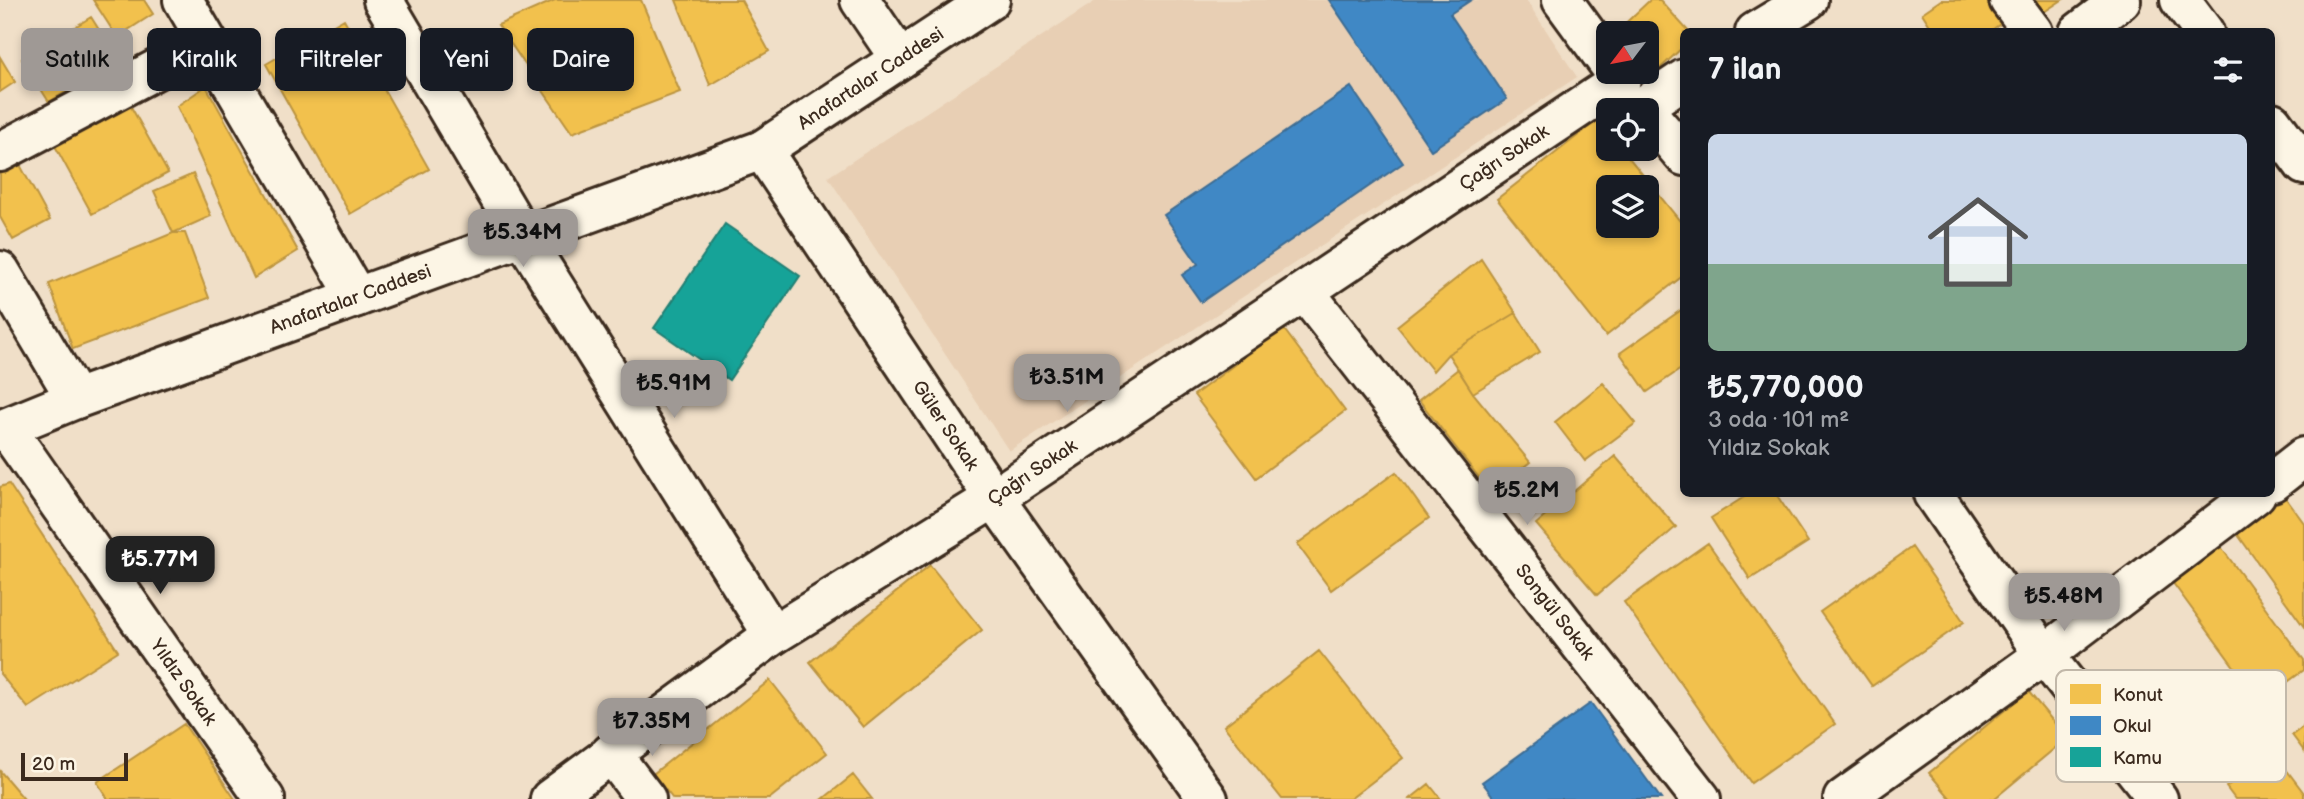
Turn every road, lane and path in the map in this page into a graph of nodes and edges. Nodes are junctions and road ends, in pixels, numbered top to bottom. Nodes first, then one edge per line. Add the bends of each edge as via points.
1 (183, 0) edge
2 (383, 0) edge
3 (860, 0) edge
4 (990, 0) edge
5 (1562, 0) edge
6 (1808, 0) edge
7 (2009, 0) edge
8 (2121, 0) edge
9 (2180, 0) edge
10 (198, 28) edge
11 (1762, 28) edge
12 (2030, 28) edge
13 (2084, 28) edge
14 (2201, 28) edge
15 (900, 59) junction
16 (147, 74) edge
17 (1680, 80) edge
18 (235, 91) edge
19 (1629, 91) edge
20 (2275, 126) edge
21 (762, 150) junction
22 (1680, 151) edge
23 (0, 152) edge
24 (2304, 165) edge
25 (523, 237) junction
26 (0, 271) edge
27 (1305, 292) junction
28 (357, 297) junction
29 (76, 399) junction
30 (3, 429) edge
31 (2304, 457) edge
32 (2275, 480) edge
33 (1935, 497) edge
34 (2252, 497) edge
35 (994, 498) junction
36 (773, 635) junction
37 (2044, 655) junction
38 (2056, 670) edge
39 (611, 753) junction
40 (2145, 782) edge
41 (265, 799) edge
42 (550, 799) edge
43 (646, 799) edge
44 (1208, 799) edge
45 (1701, 799) edge
46 (1843, 799) edge
47 (2158, 799) edge

1 - 10 street
2 - 25 street
3 - 15 street
4 - 15 street, Anafartalar Caddesi
5 - 19 street
6 - 11 street
7 - 12 street
8 - 13 street
9 - 14 street
15 - 21 street, Anafartalar Caddesi
16 - 23 street
17 - 19 street, Çağrı Sokak
18 - 28 street
19 - 22 street
19 - 27 street, Çağrı Sokak
20 - 24 street
21 - 25 street, Anafartalar Caddesi
21 - 35 street, Güler Sokak
25 - 28 street, Anafartalar Caddesi
25 - 36 street
26 - 29 street
27 - 35 street, Çağrı Sokak
27 - 45 street, Songül Sokak
28 - 29 street, Anafartalar Caddesi
29 - 30 street, Anafartalar Caddesi
30 - 41 street, Yıldız Sokak
31 - 32 street
33 - 37 street
34 - 37 street
35 - 36 street, Çağrı Sokak
35 - 44 street, Güler Sokak
36 - 39 street, Çağrı Sokak
37 - 38 street
37 - 46 street
39 - 42 street, Çağrı Sokak
39 - 43 street
40 - 47 street

